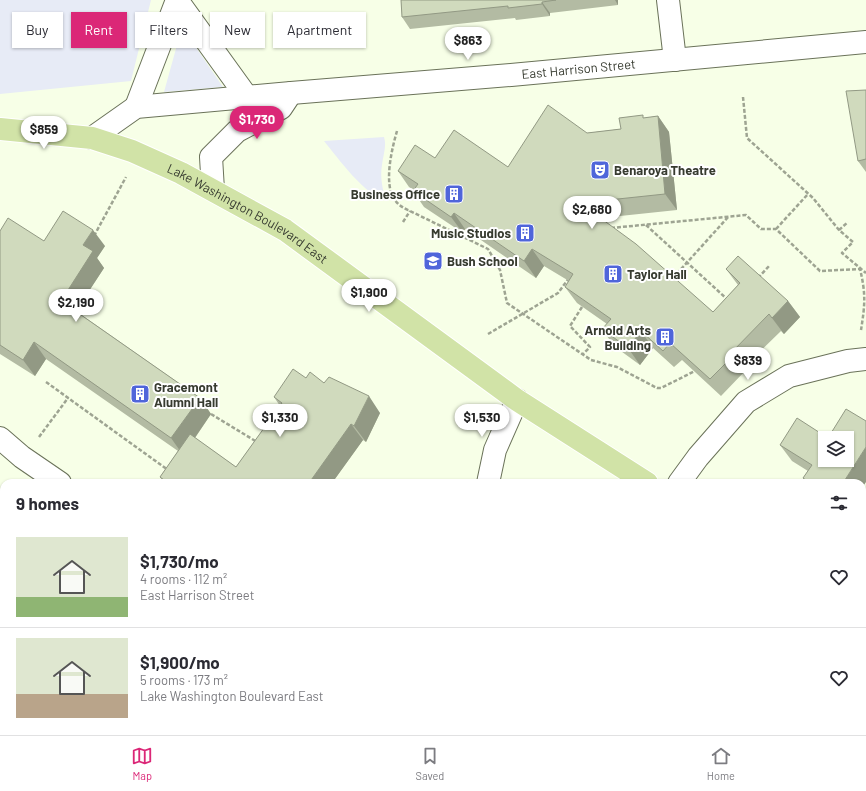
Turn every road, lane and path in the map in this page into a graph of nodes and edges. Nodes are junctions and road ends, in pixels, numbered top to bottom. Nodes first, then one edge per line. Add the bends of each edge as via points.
1 (177, 0) edge
2 (668, 0) edge
3 (866, 42) edge
4 (675, 60) junction
5 (291, 93) junction
6 (247, 97) junction
7 (743, 97) dead end
8 (136, 107) junction
9 (0, 129) edge
10 (397, 131) dead end
11 (92, 138) junction
12 (126, 176) dead end
13 (213, 190) junction
14 (808, 194) junction
15 (410, 211) junction
16 (729, 216) junction
17 (403, 222) dead end
18 (848, 222) dead end
19 (646, 225) junction
20 (606, 229) edge
21 (776, 229) junction
22 (839, 230) junction
23 (93, 239) edge
24 (687, 262) junction
25 (770, 265) dead end
26 (860, 269) junction
27 (866, 273) edge
28 (571, 276) edge
29 (673, 278) edge
30 (755, 282) edge
31 (734, 304) edge
32 (582, 306) edge
33 (523, 314) junction
34 (861, 330) dead end
35 (488, 334) dead end
36 (583, 354) junction
37 (866, 359) edge
38 (695, 371) edge
39 (46, 382) dead end
40 (68, 398) junction
41 (517, 400) junction
42 (212, 414) dead end
43 (0, 438) edge
44 (258, 442) edge
45 (35, 443) dead end
46 (174, 474) edge
47 (54, 479) edge
48 (489, 479) edge
49 (640, 479) edge
50 (682, 479) edge

1 - 6 street
1 - 8 street
2 - 4 street
3 - 4 street, East Harrison Street
4 - 5 street, East Harrison Street
5 - 6 street, East Harrison Street
5 - 13 street via 281,108 237,131 211,156
6 - 8 street, East Harrison Street
7 - 14 path via 747,138
8 - 11 street
9 - 11 main road, Lake Washington Boulevard East
10 - 15 path via 392,149 390,190 394,200
11 - 13 main road, Lake Washington Boulevard East via 132,150
12 - 23 path
13 - 41 main road, Lake Washington Boulevard East via 285,230
14 - 21 path
14 - 22 path
15 - 17 path
15 - 33 path via 488,249 500,270 507,303
16 - 19 path
16 - 21 path via 746,215 760,229
16 - 24 path
18 - 22 path
19 - 20 path
19 - 24 path
21 - 26 path via 820,271
22 - 26 path via 853,242 842,253
24 - 29 path
24 - 31 path
25 - 30 path
26 - 27 path
26 - 34 path via 865,287
28 - 33 path via 558,293
32 - 36 path via 570,326 590,347
33 - 35 path
33 - 36 path
36 - 38 path via 591,360 617,367 656,388
37 - 50 street via 789,376 746,402 698,456
39 - 40 path
40 - 45 path
40 - 46 path
41 - 48 street via 495,450
41 - 49 main road, Lake Washington Boulevard East
42 - 44 path
43 - 47 street

